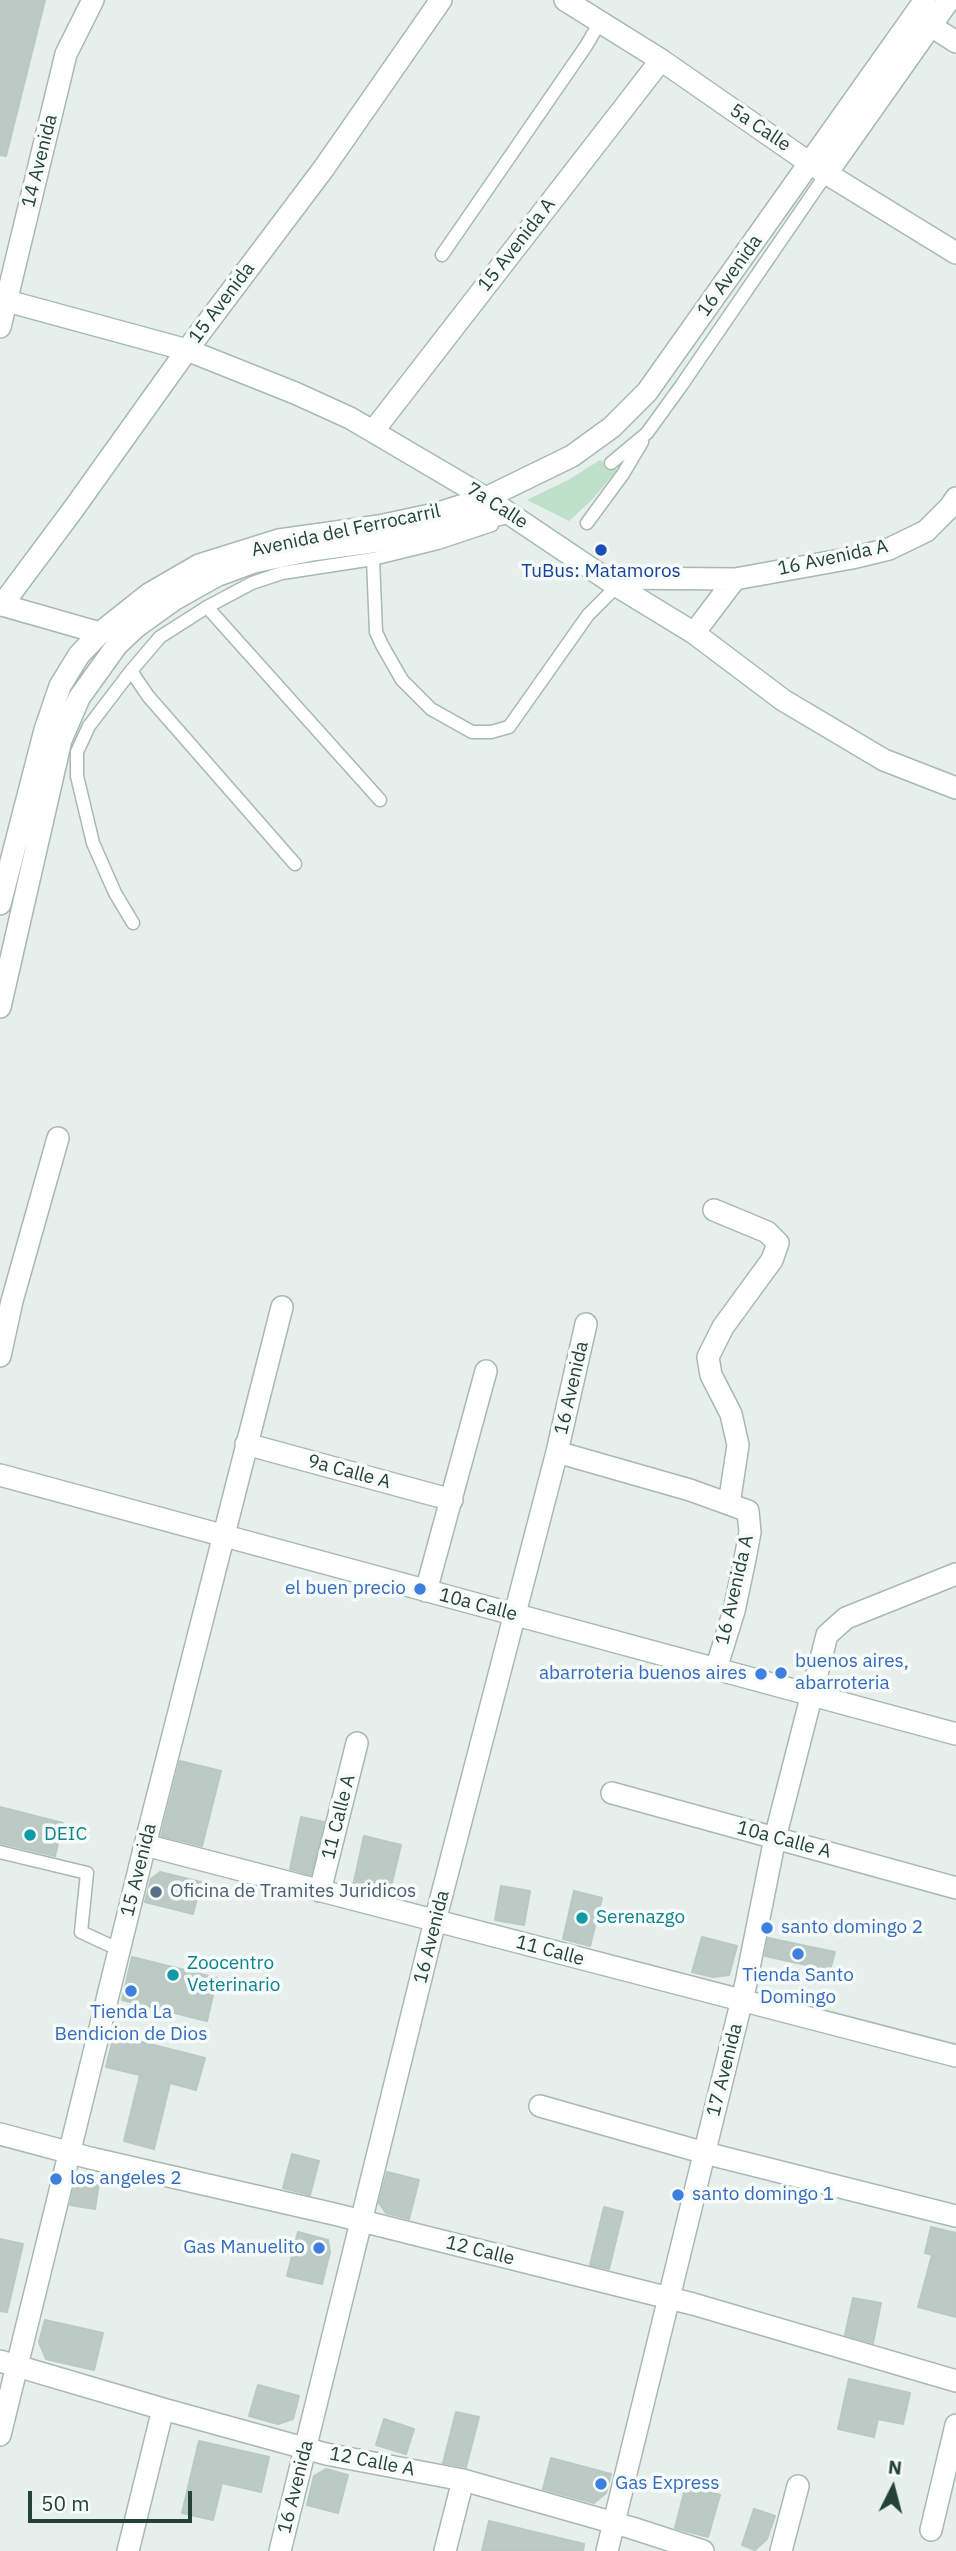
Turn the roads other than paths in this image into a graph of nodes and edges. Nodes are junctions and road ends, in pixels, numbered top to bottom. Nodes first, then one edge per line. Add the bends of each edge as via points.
1 (93, 0) edge
2 (441, 0) edge
3 (565, 0) edge
4 (925, 0) edge
5 (949, 0) edge
6 (600, 22) junction
7 (931, 26) junction
8 (956, 42) edge
9 (661, 60) junction
10 (819, 168) junction
11 (956, 253) edge
12 (442, 255) dead end
13 (3, 300) edge
14 (0, 327) edge
15 (187, 350) junction
16 (374, 430) junction
17 (647, 432) junction
18 (611, 463) dead end
19 (486, 498) junction
20 (956, 498) edge
21 (511, 515) junction
22 (587, 523) dead end
23 (373, 559) junction
24 (735, 579) junction
25 (612, 582) junction
26 (1, 604) edge
27 (207, 607) junction
28 (100, 633) junction
29 (694, 633) junction
30 (131, 671) junction
31 (956, 788) edge
32 (380, 800) dead end
33 (295, 864) dead end
34 (0, 904) edge
35 (133, 923) dead end
36 (0, 1007) edge
37 (58, 1138) dead end
38 (713, 1210) dead end
39 (282, 1307) dead end
40 (586, 1324) dead end
41 (0, 1356) edge
42 (486, 1371) dead end
43 (246, 1444) junction
44 (557, 1452) junction
45 (0, 1475) edge
46 (452, 1500) junction
47 (738, 1507) junction
48 (224, 1536) junction
49 (956, 1574) edge
50 (426, 1591) junction
51 (515, 1615) junction
52 (716, 1669) junction
53 (810, 1695) junction
54 (956, 1734) edge
55 (357, 1743) dead end
56 (612, 1793) dead end
57 (775, 1838) junction
58 (145, 1845) junction
59 (0, 1852) edge
60 (956, 1888) edge
61 (320, 1891) junction
62 (435, 1921) junction
63 (120, 1950) junction
64 (742, 2001) junction
65 (956, 2056) edge
66 (540, 2106) dead end
67 (0, 2134) edge
68 (69, 2152) junction
69 (705, 2152) junction
70 (956, 2216) edge
71 (360, 2221) junction
72 (670, 2298) junction
73 (8, 2363) edge
74 (956, 2381) edge
75 (163, 2409) junction
76 (956, 2425) edge
77 (0, 2435) edge
78 (305, 2448) junction
79 (464, 2480) junction
80 (798, 2486) dead end
81 (613, 2522) junction
82 (931, 2530) dead end
83 (128, 2551) edge
84 (280, 2551) edge
85 (445, 2551) edge
86 (607, 2551) edge
87 (703, 2551) edge
88 (781, 2551) edge

1 - 13 street, 14 Avenida via 66,54
2 - 15 street, 15 Avenida via 324,168
3 - 6 street, 5a Calle
4 - 10 street, 16 Avenida
5 - 7 street, 16 Avenida
6 - 9 street, 5a Calle
6 - 12 lane
7 - 8 street
7 - 10 street, 16 Avenida
9 - 10 street, 5a Calle
9 - 16 street, 15 Avenida A
10 - 11 street, 5a Calle
10 - 17 lane
10 - 19 street, 16 Avenida via 647,392 612,427 572,456
13 - 14 street, 14 Avenida
13 - 15 street, 7a Calle
15 - 16 street, 7a Calle
15 - 26 street, 15 Avenida
16 - 19 street, 7a Calle
17 - 18 lane
17 - 22 lane
19 - 21 street, 7a Calle
19 - 28 street, Avenida del Ferrocarril via 379,526 279,541 199,565 149,594
20 - 24 street, 16 Avenida A via 926,531 888,549
21 - 23 lane via 438,543
21 - 25 street, 7a Calle
21 - 36 street via 254,562 175,599 117,645 79,698 61,740
23 - 25 lane via 376,632 402,680 431,709 472,732 509,727
23 - 27 lane via 282,573
24 - 25 street, 16 Avenida A
24 - 29 street
25 - 29 street, 7a Calle
26 - 28 street
27 - 30 lane via 160,637
27 - 32 lane
28 - 34 street, Avenida del Ferrocarril via 79,655 60,686
29 - 31 street, 7a Calle via 783,700 884,760
30 - 33 lane
30 - 35 lane via 89,726 77,752 77,776 93,843
37 - 41 street
38 - 47 street, 16 Avenida A via 767,1232 778,1243 708,1357 738,1445
39 - 43 street, 15 Avenida
40 - 44 street, 16 Avenida
42 - 46 street
43 - 46 street, 9a Calle A
43 - 48 street, 15 Avenida
44 - 47 street
44 - 51 street, 16 Avenida
45 - 48 street, 10a Calle
46 - 50 street
47 - 52 street, 16 Avenida A via 750,1532
48 - 50 street, 10a Calle
48 - 58 street, 15 Avenida
49 - 53 street, 17 Avenida via 846,1618 827,1635
50 - 51 street, 10a Calle
51 - 52 street, 10a Calle
51 - 62 street, 16 Avenida
52 - 53 street, 10a Calle
53 - 54 street, 10a Calle
53 - 57 street, 17 Avenida
55 - 61 street, 11 Calle A
56 - 57 street, 10a Calle A
57 - 60 street, 10a Calle A
57 - 64 street, 17 Avenida
58 - 61 street, 11 Calle
58 - 63 street, 15 Avenida
59 - 63 lane via 87,1873 80,1929
61 - 62 street, 11 Calle
62 - 64 street, 11 Calle
62 - 71 street, 16 Avenida
63 - 68 street, 15 Avenida
64 - 65 street, 11 Calle
64 - 69 street, 17 Avenida
66 - 69 street
67 - 68 street, 12 Calle
68 - 71 street, 12 Calle
68 - 73 street, 15 Avenida
69 - 70 street
69 - 72 street, 17 Avenida
71 - 72 street, 12 Calle
71 - 78 street, 16 Avenida
72 - 74 street, 12 Calle
72 - 81 street, 17 Avenida
73 - 75 street, 12 Calle A
73 - 77 street, 15 Avenida
75 - 78 street, 12 Calle A
75 - 83 street
76 - 82 street
78 - 79 street, 12 Calle A
78 - 84 street, 16 Avenida
79 - 81 street, 12 Calle A
79 - 85 street
80 - 88 street
81 - 86 street, 17 Avenida
81 - 87 street, 12 Calle A

